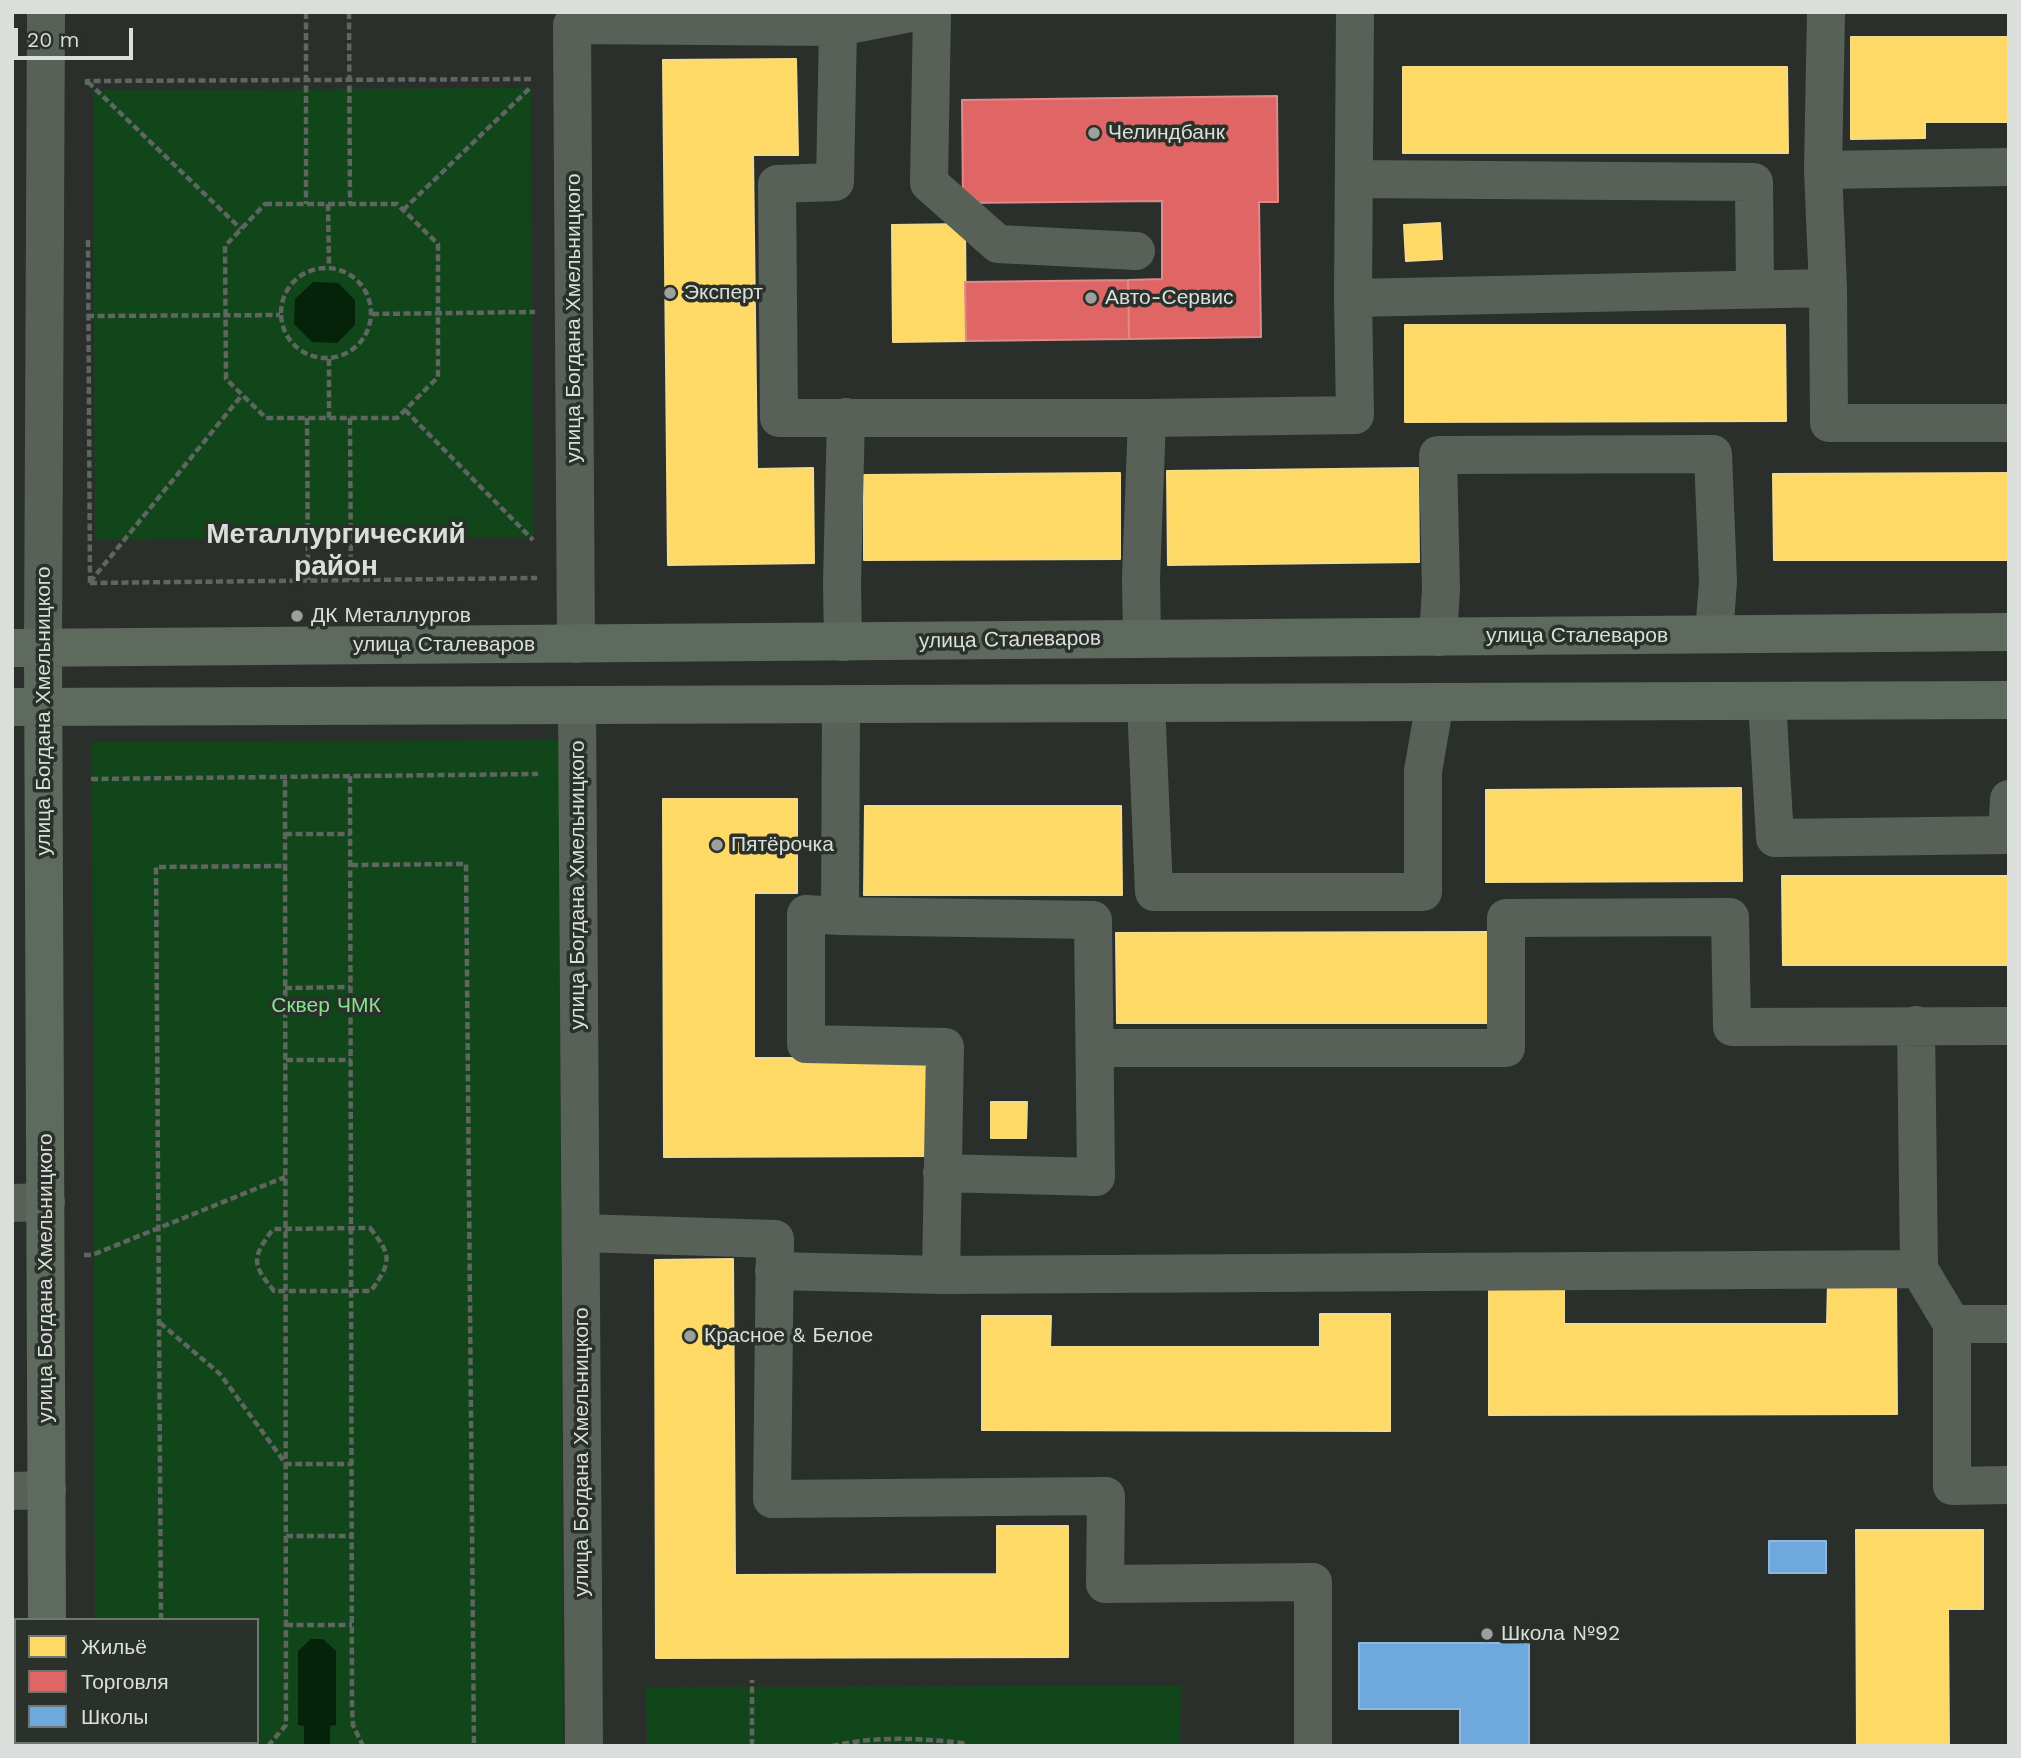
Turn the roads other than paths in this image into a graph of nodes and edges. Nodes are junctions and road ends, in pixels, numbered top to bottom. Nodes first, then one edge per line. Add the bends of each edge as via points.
1 (46, 12) edge
2 (915, 12) edge
3 (932, 12) edge
4 (1354, 12) edge
5 (1826, 12) edge
6 (838, 27) junction
7 (2009, 167) edge
8 (1823, 170) junction
9 (1354, 179) junction
10 (1136, 251) dead end
11 (1828, 288) junction
12 (1755, 289) junction
13 (1353, 298) junction
14 (29, 380) edge
15 (846, 418) junction
16 (1147, 418) junction
17 (2009, 423) edge
18 (2009, 632) edge
19 (1714, 634) junction
20 (1438, 637) junction
21 (1142, 639) junction
22 (843, 642) junction
23 (576, 644) junction
24 (28, 648) edge
25 (2009, 700) edge
26 (1767, 701) junction
27 (1435, 702) junction
28 (1146, 703) junction
29 (841, 704) junction
30 (577, 705) junction
31 (28, 707) edge
32 (2009, 799) edge
33 (840, 916) junction
34 (1916, 1025) junction
35 (2009, 1026) edge
36 (1096, 1048) junction
37 (942, 1173) junction
38 (29, 1203) edge
39 (581, 1233) junction
40 (1919, 1269) junction
41 (774, 1271) junction
42 (941, 1275) junction
43 (1952, 1324) junction
44 (2009, 1324) edge
45 (2009, 1485) edge
46 (29, 1490) edge
47 (47, 1618) edge
48 (584, 1746) edge
49 (1313, 1746) edge

1 - 14 street, улица Богдана Хмельницкого via 45,317
2 - 6 street
3 - 10 street via 929,183 998,244
4 - 9 street
5 - 8 street
6 - 15 street via 835,182 777,184 779,418
6 - 23 street, улица Богдана Хмельницкого via 572,25
7 - 8 street
8 - 11 street
9 - 12 street via 1754,182
9 - 13 street
11 - 12 street
11 - 17 street via 1829,423
12 - 13 street
13 - 16 street via 1355,415
14 - 24 street, улица Богдана Хмельницкого
15 - 16 street
15 - 22 street
16 - 21 street
18 - 19 main road, улица Сталеваров
19 - 20 main road, улица Сталеваров
19 - 20 street via 1718,582 1713,454 1438,455
20 - 21 main road, улица Сталеваров
21 - 22 main road, улица Сталеваров
22 - 23 main road, улица Сталеваров
23 - 24 main road, улица Сталеваров
23 - 30 main road, улица Богдана Хмельницкого
24 - 31 main road, улица Богдана Хмельницкого
25 - 26 main road
26 - 27 main road
26 - 32 street via 1775,838 2007,835
27 - 28 main road
27 - 28 street via 1423,771 1423,892 1154,892
28 - 29 main road
29 - 30 main road
29 - 33 street
30 - 31 main road
30 - 39 street, улица Богдана Хмельницкого
31 - 38 main road, улица Богдана Хмельницкого
33 - 36 street via 1093,920
33 - 37 street via 806,914 806,1044 945,1047
34 - 35 street
34 - 36 street via 1732,1027 1730,917 1506,918 1506,1048
34 - 40 street
36 - 37 street via 1096,1177
37 - 42 street
38 - 46 main road, улица Богдана Хмельницкого via 46,1256
39 - 41 street via 775,1239
39 - 48 street, улица Богдана Хмельницкого
40 - 42 street
40 - 43 street
41 - 42 street
41 - 49 street via 772,1499 1106,1496 1105,1584 1313,1581
43 - 44 street
43 - 45 street via 1952,1486
46 - 47 main road, улица Богдана Хмельницкого

